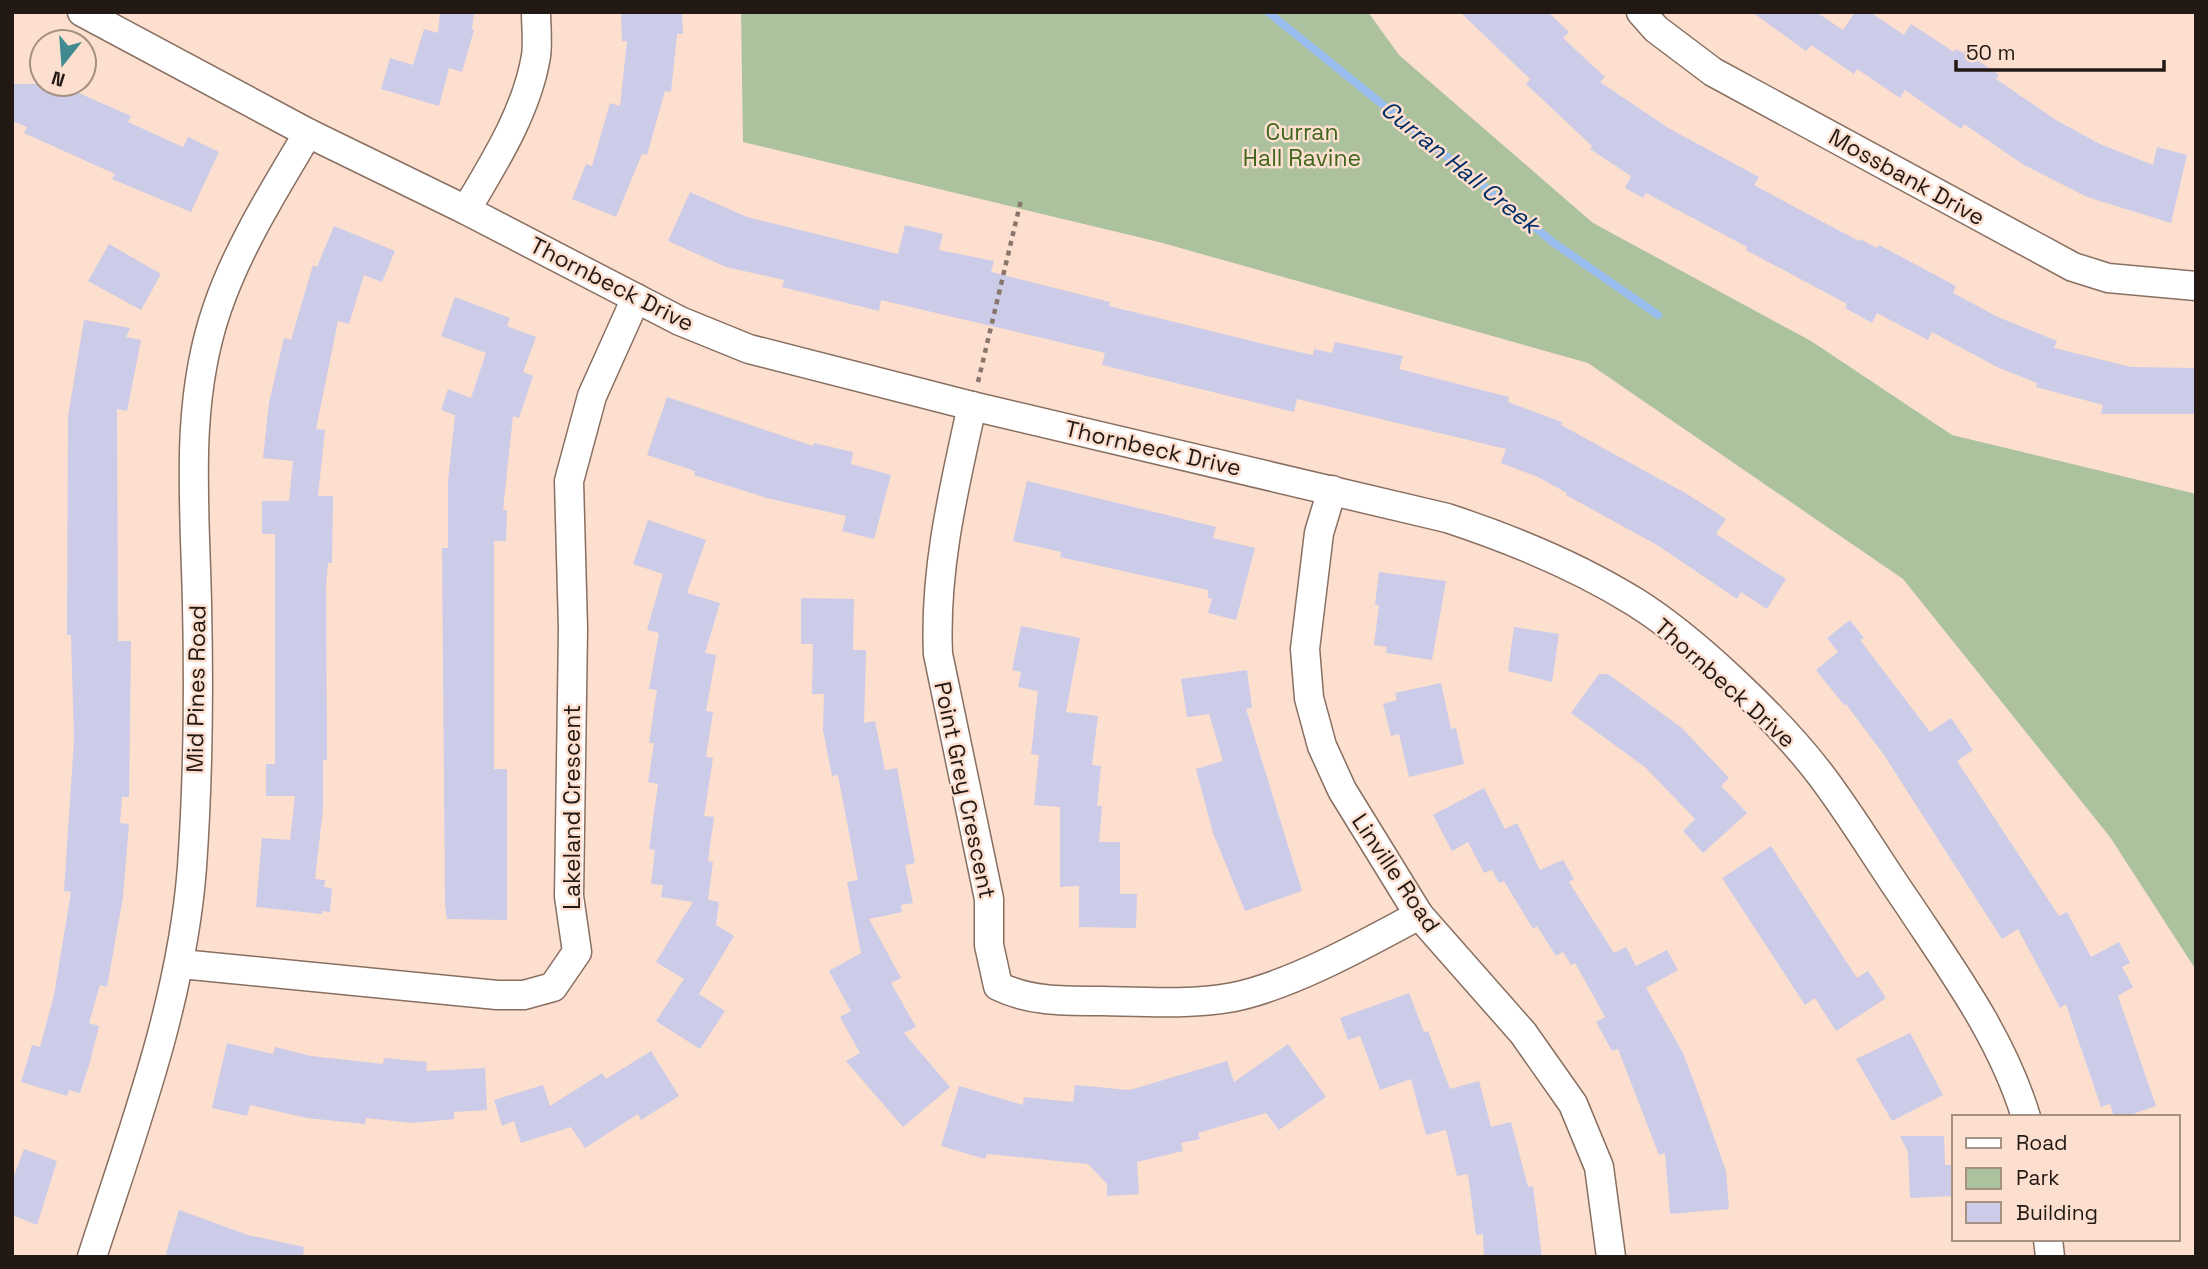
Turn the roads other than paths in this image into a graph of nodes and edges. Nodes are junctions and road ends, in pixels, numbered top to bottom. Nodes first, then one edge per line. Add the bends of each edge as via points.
1 (536, 12) edge
2 (1641, 12) edge
3 (92, 15) edge
4 (308, 133) junction
5 (466, 210) junction
6 (2196, 286) edge
7 (636, 298) junction
8 (972, 406) junction
9 (1332, 490) junction
10 (1419, 915) junction
11 (181, 964) junction
12 (2025, 1115) edge
13 (92, 1257) edge
14 (1611, 1257) edge

1 - 5 street via 536,54 528,88
2 - 6 street, Mossbank Drive via 1713,72 2073,267 2108,278
3 - 4 street, Thornbeck Drive
4 - 5 street, Thornbeck Drive
4 - 11 street, Mid Pines Road via 230,273 195,401 196,769 192,868
5 - 7 street, Thornbeck Drive
7 - 8 street, Thornbeck Drive via 749,349
7 - 11 street, Lakeland Crescent via 592,396 569,481 573,629 569,896 578,951 567,970 553,987 524,995 497,995
8 - 9 street, Thornbeck Drive
8 - 10 street, Point Grey Crescent via 943,547 936,619 943,691 989,899 989,945 998,986 1014,994 1052,1000 1191,1003 1236,996 1296,975
9 - 10 street, Linville Road via 1319,533 1308,619 1309,698 1322,746 1342,790
9 - 12 street, Thornbeck Drive via 1504,537 1635,602 1694,648 1781,730 1820,775 1980,1011
10 - 14 street, Linville Road via 1523,1033 1573,1104 1600,1167
11 - 13 street, Mid Pines Road

